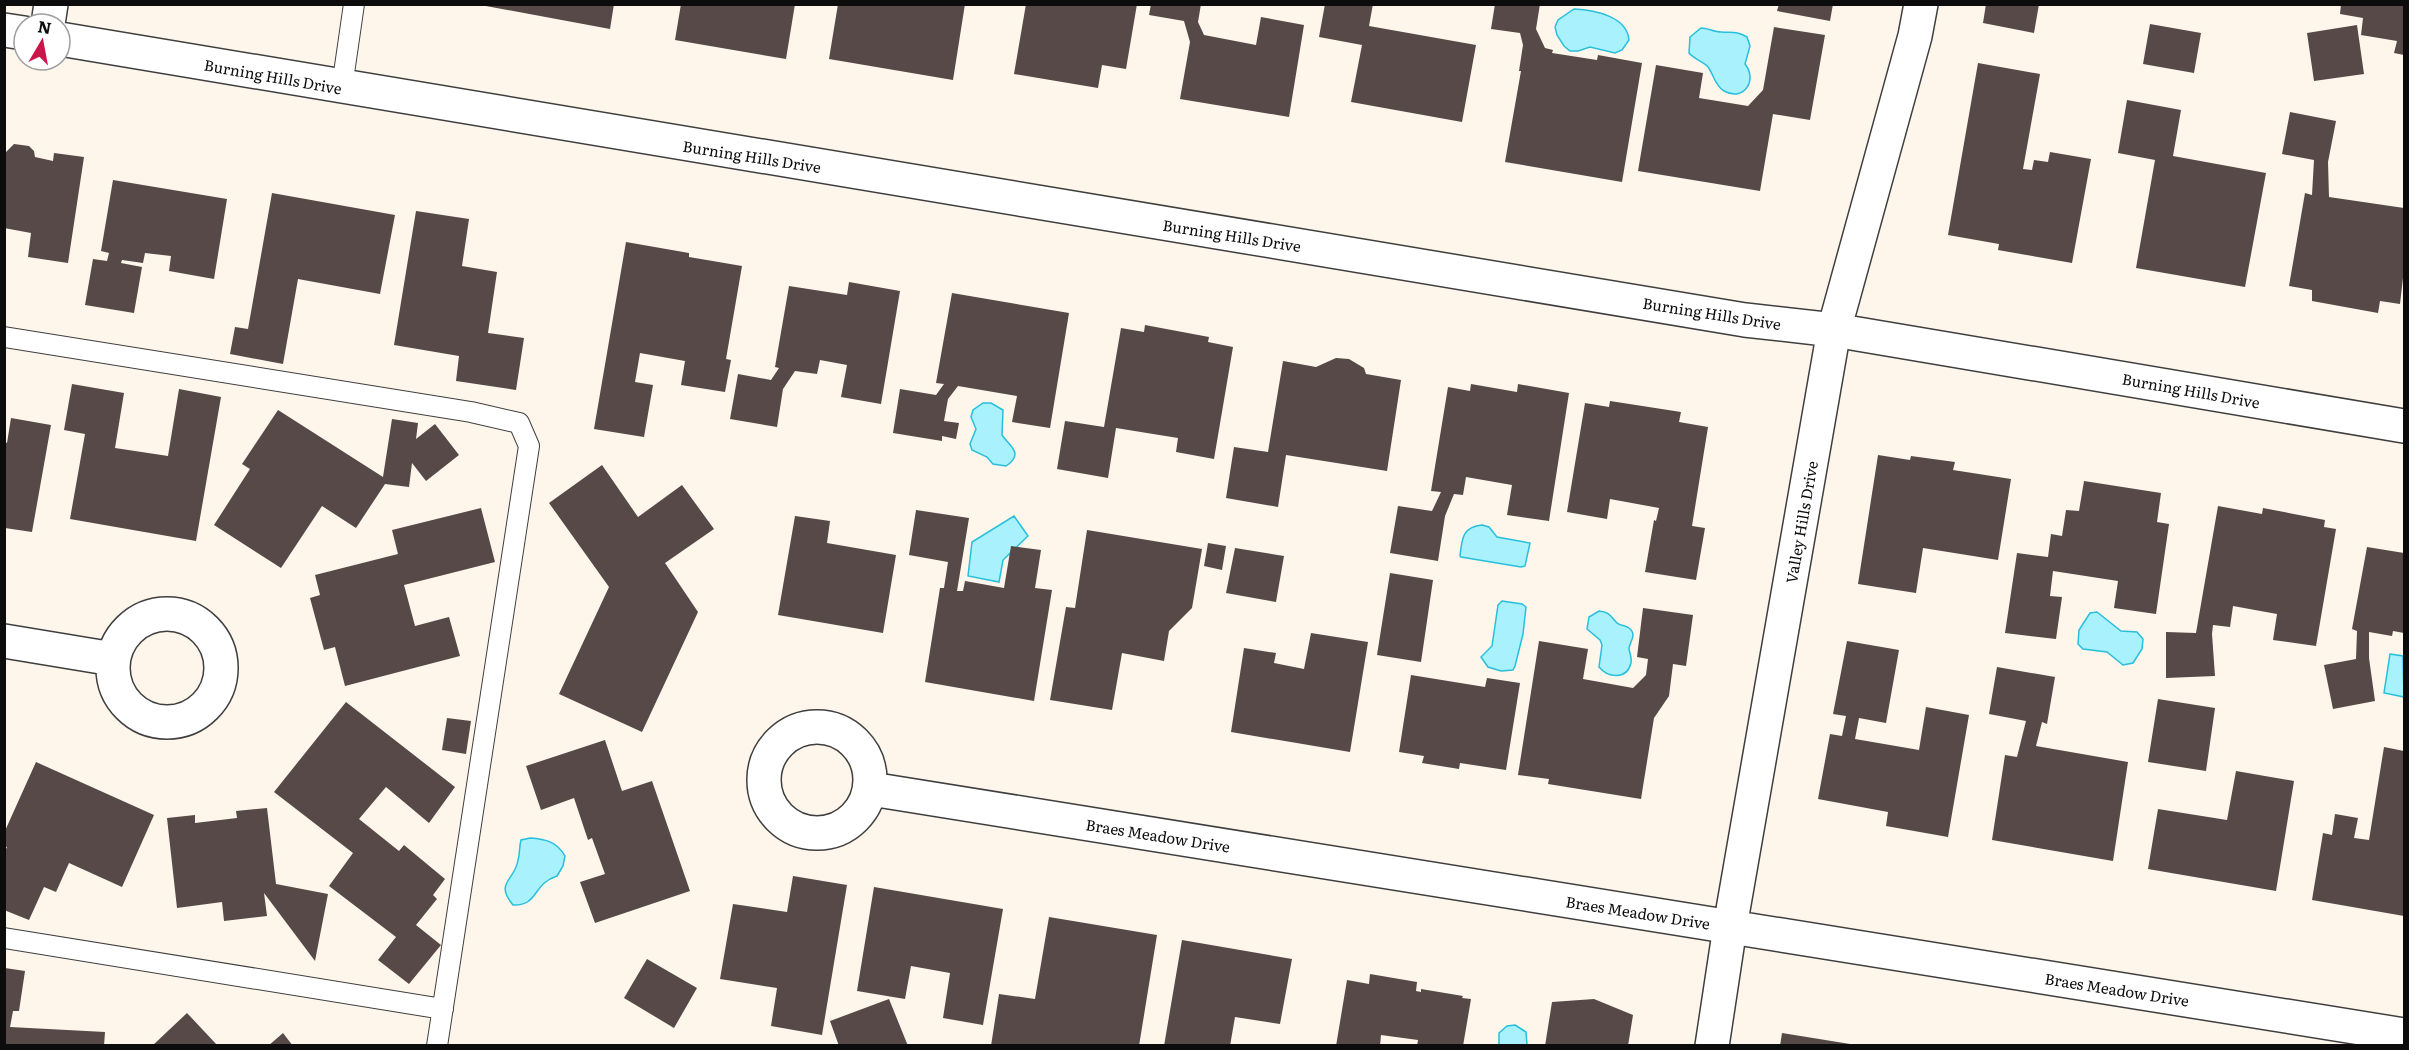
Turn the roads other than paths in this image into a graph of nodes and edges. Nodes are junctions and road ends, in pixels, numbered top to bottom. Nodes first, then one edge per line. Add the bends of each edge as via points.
1 (354, 4) edge
2 (1921, 4) edge
3 (72, 41) edge
4 (342, 87) junction
5 (1834, 330) junction
6 (4, 337) edge
7 (2404, 426) edge
8 (4, 642) edge
9 (113, 659) dead end
10 (870, 789) dead end
11 (1730, 927) junction
12 (4, 938) edge
13 (443, 1009) junction
14 (2404, 1035) edge
15 (437, 1046) edge
16 (1712, 1046) edge

1 - 4 lane
2 - 5 street, Valley Hills Drive
3 - 4 street, Burning Hills Drive
4 - 5 street, Burning Hills Drive via 1745,320
5 - 7 street, Burning Hills Drive
5 - 11 street, Valley Hills Drive
6 - 13 lane via 519,423 529,446
8 - 9 street
10 - 11 street, Braes Meadow Drive
11 - 14 street, Braes Meadow Drive
11 - 16 street, Valley Hills Drive
12 - 13 lane
13 - 15 lane

